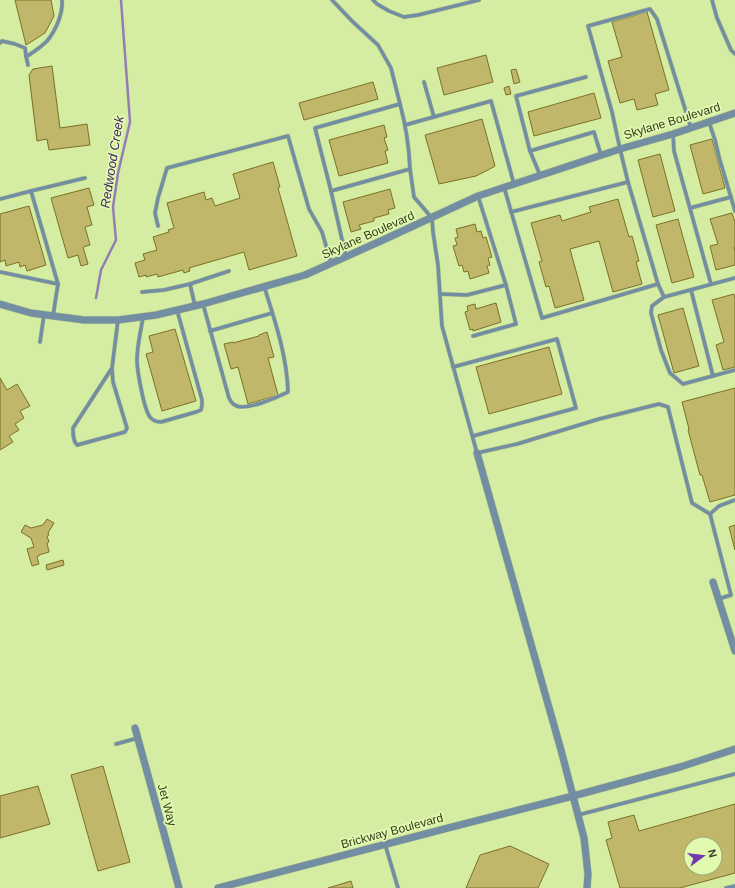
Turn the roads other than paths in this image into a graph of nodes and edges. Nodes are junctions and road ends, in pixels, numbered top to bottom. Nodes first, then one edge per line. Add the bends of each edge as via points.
1 (62, 0) edge
2 (332, 0) edge
3 (373, 0) edge
4 (479, 0) edge
5 (712, 0) edge
6 (0, 42) edge
7 (735, 54) edge
8 (26, 56) junction
9 (28, 66) dead end
10 (586, 77) dead end
11 (424, 82) dead end
12 (400, 104) junction
13 (735, 113) edge
14 (434, 117) junction
15 (709, 122) junction
16 (405, 125) junction
17 (691, 128) junction
18 (674, 134) junction
19 (620, 149) junction
20 (530, 151) junction
21 (601, 155) junction
22 (410, 168) junction
23 (540, 175) junction
24 (85, 178) dead end
25 (628, 182) junction
26 (514, 184) junction
27 (504, 187) junction
28 (31, 191) junction
29 (331, 191) junction
30 (478, 196) junction
31 (731, 197) junction
32 (0, 199) edge
33 (690, 208) junction
34 (735, 210) edge
35 (511, 212) junction
36 (432, 218) junction
37 (158, 226) dead end
38 (346, 257) junction
39 (331, 263) junction
40 (229, 271) dead end
41 (0, 272) edge
42 (735, 278) edge
43 (58, 284) junction
44 (190, 284) junction
45 (658, 284) junction
46 (711, 284) junction
47 (506, 285) junction
48 (264, 286) junction
49 (691, 290) junction
50 (142, 292) dead end
51 (440, 294) junction
52 (664, 297) junction
53 (0, 304) edge
54 (204, 304) junction
55 (195, 306) junction
56 (177, 310) junction
57 (272, 313) junction
58 (44, 315) junction
59 (53, 316) junction
60 (143, 317) junction
61 (118, 320) junction
62 (210, 331) junction
63 (473, 336) dead end
64 (40, 342) dead end
65 (453, 367) junction
66 (112, 368) junction
67 (735, 370) edge
68 (713, 376) junction
69 (473, 436) junction
70 (478, 453) junction
71 (735, 500) edge
72 (710, 514) junction
73 (713, 582) dead end
74 (718, 599) junction
75 (735, 651) edge
76 (135, 728) dead end
77 (138, 738) junction
78 (116, 744) dead end
79 (735, 749) edge
80 (735, 774) edge
81 (573, 796) junction
82 (578, 815) junction
83 (385, 844) junction
84 (231, 886) edge
85 (735, 886) edge
86 (179, 888) edge
87 (218, 888) edge
88 (398, 888) edge
89 (587, 888) edge
90 (726, 888) edge

1 - 8 lane via 58,25 47,41
2 - 12 lane via 378,45 391,68
3 - 4 lane via 404,17
5 - 7 lane via 717,18
6 - 8 lane via 25,48
8 - 9 lane
10 - 20 lane via 516,96
11 - 14 lane
12 - 16 lane
12 - 29 lane via 315,128
13 - 15 street, Skylane Boulevard
14 - 16 lane
14 - 26 lane via 491,101
15 - 17 street, Skylane Boulevard
15 - 31 lane
16 - 22 lane
17 - 18 street, Skylane Boulevard
17 - 19 lane via 657,19 650,9 588,26
18 - 19 street, Skylane Boulevard
18 - 33 lane via 674,151
19 - 21 street, Skylane Boulevard
19 - 25 lane
20 - 21 lane via 594,132
20 - 23 lane
21 - 23 street, Skylane Boulevard
22 - 29 lane
22 - 36 lane via 414,196
23 - 26 street, Skylane Boulevard
24 - 28 lane
25 - 35 lane
25 - 45 lane
26 - 27 street, Skylane Boulevard
27 - 30 street, Skylane Boulevard
27 - 35 lane
28 - 32 lane
28 - 43 lane
29 - 38 lane
30 - 36 street, Skylane Boulevard
30 - 47 lane
31 - 33 lane
31 - 34 lane
33 - 46 lane
35 - 45 lane via 542,318
36 - 38 street, Skylane Boulevard
36 - 51 lane
37 - 39 lane via 155,213 167,168 288,136 309,209 322,232
38 - 39 street, Skylane Boulevard
39 - 48 street, Skylane Boulevard via 305,275
40 - 44 lane
41 - 43 lane
42 - 46 lane
43 - 59 lane
44 - 50 lane
44 - 55 lane
45 - 52 lane
46 - 49 lane
47 - 51 lane via 467,295
47 - 63 lane via 516,324
48 - 54 street, Skylane Boulevard
48 - 57 lane
49 - 52 lane
49 - 68 lane
51 - 65 lane via 442,326
52 - 68 lane via 652,306 651,314 670,373 682,384
53 - 58 street, Skylane Boulevard
54 - 55 street, Skylane Boulevard
54 - 62 lane
55 - 56 street, Skylane Boulevard
56 - 60 street, Skylane Boulevard
56 - 60 lane via 202,405 196,412 161,422 155,422 147,411 137,371
57 - 62 lane
57 - 62 lane via 288,377 288,392 276,399 242,408 235,406 229,398
58 - 59 street, Skylane Boulevard
58 - 64 lane
59 - 61 street, Skylane Boulevard via 84,320
60 - 61 street, Skylane Boulevard
61 - 66 lane
65 - 69 lane
65 - 69 lane via 557,339 576,408
66 - 66 lane via 126,432 77,445 73,428
67 - 68 lane
69 - 70 lane
70 - 72 lane via 659,404 668,407 692,503
70 - 81 street
71 - 72 lane via 719,506
72 - 74 lane via 731,595
73 - 74 street
74 - 75 street
76 - 77 street, Jet Way
77 - 78 lane
77 - 86 street, Jet Way
79 - 81 street, Brickway Boulevard
80 - 82 lane
81 - 82 street
81 - 83 street, Brickway Boulevard
82 - 89 street via 585,845
83 - 84 street, Brickway Boulevard
83 - 88 lane
84 - 87 street, Brickway Boulevard
85 - 90 lane

